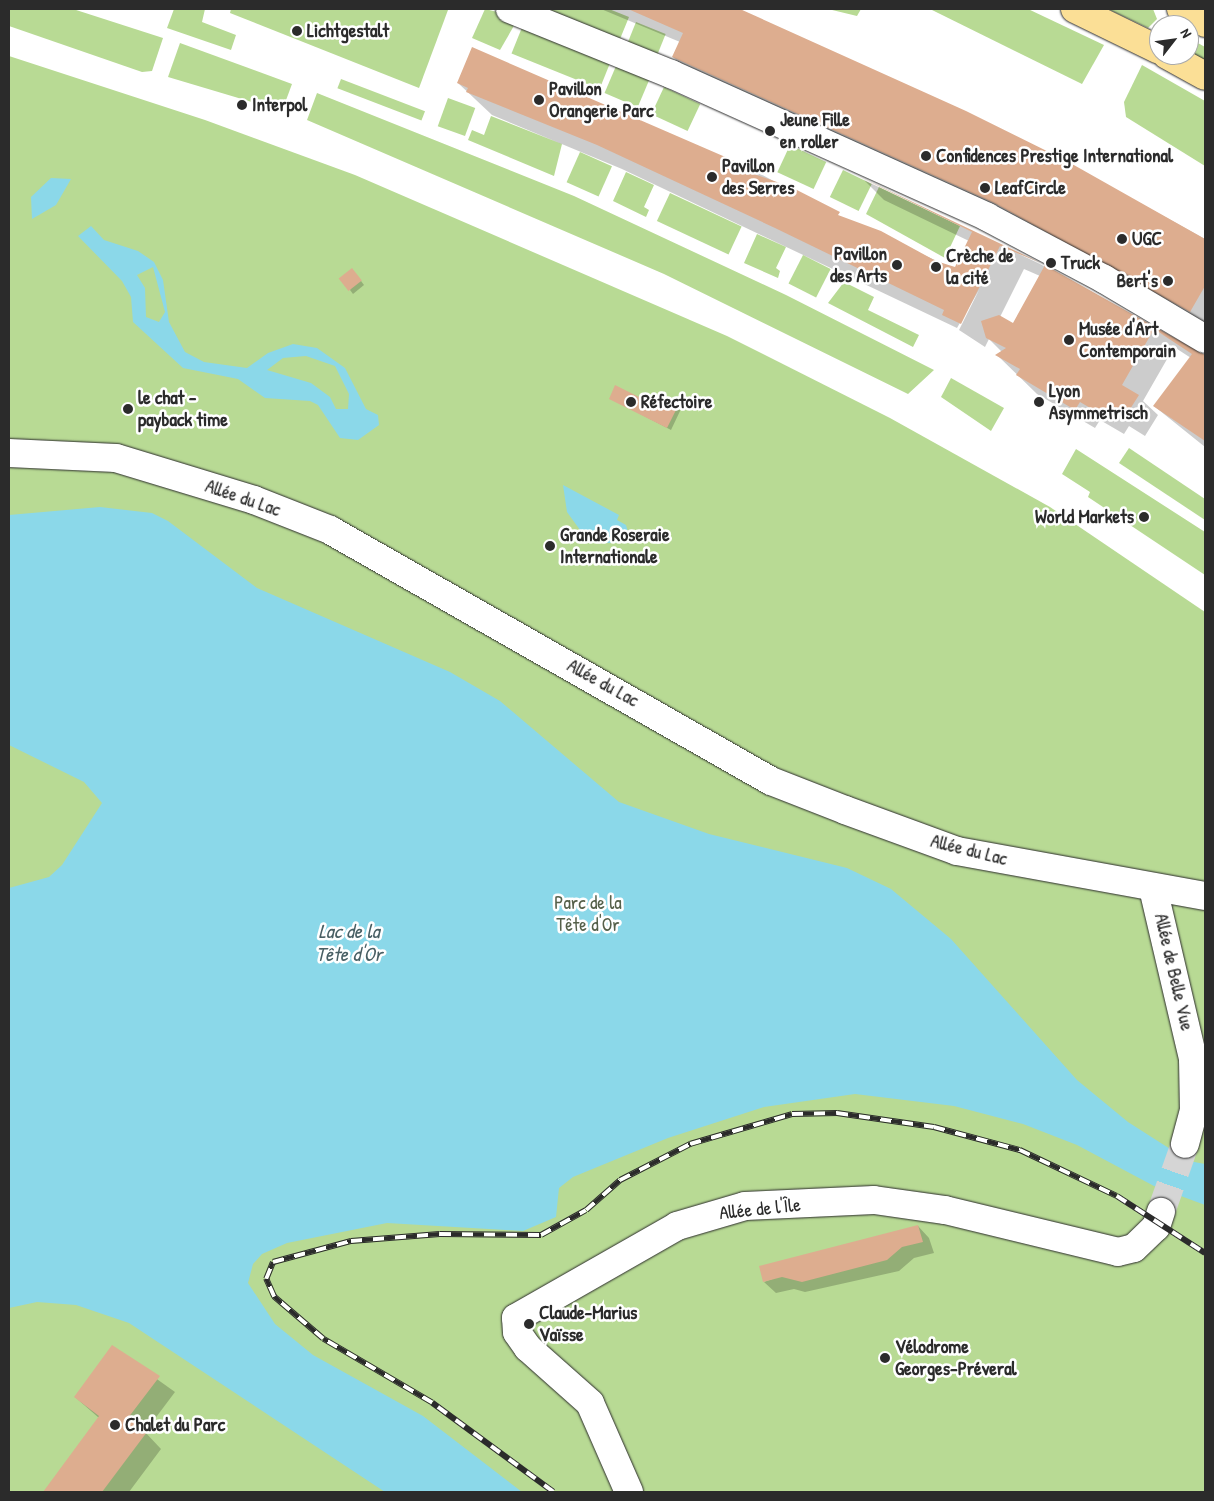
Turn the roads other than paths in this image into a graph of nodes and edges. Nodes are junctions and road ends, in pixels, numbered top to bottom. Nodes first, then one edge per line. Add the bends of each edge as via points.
1 (510, 9) edge
2 (1075, 9) edge
3 (1181, 9) edge
4 (1205, 23) edge
5 (1149, 45) edge
6 (1186, 65) edge
7 (1205, 76) edge
8 (1205, 339) edge
9 (9, 453) edge
10 (1154, 888) junction
11 (1205, 896) edge
12 (1185, 1144) tunnel mouth
13 (1161, 1212) tunnel mouth
14 (629, 1492) edge

1 - 8 street via 671,74 987,217 1104,279
2 - 5 main road
3 - 4 main road
6 - 7 main road
9 - 10 street, Allée du Lac via 116,458 254,500 398,565 771,781 957,851
10 - 11 street, Allée du Lac
10 - 12 street, Allée de Belle Vue via 1193,1059 1194,1110
13 - 14 street, Allée de l'Île via 1156,1227 1141,1241 1118,1252 945,1210 874,1200 745,1206 677,1226 555,1297 523,1310 516,1318 517,1332 528,1348 590,1403

